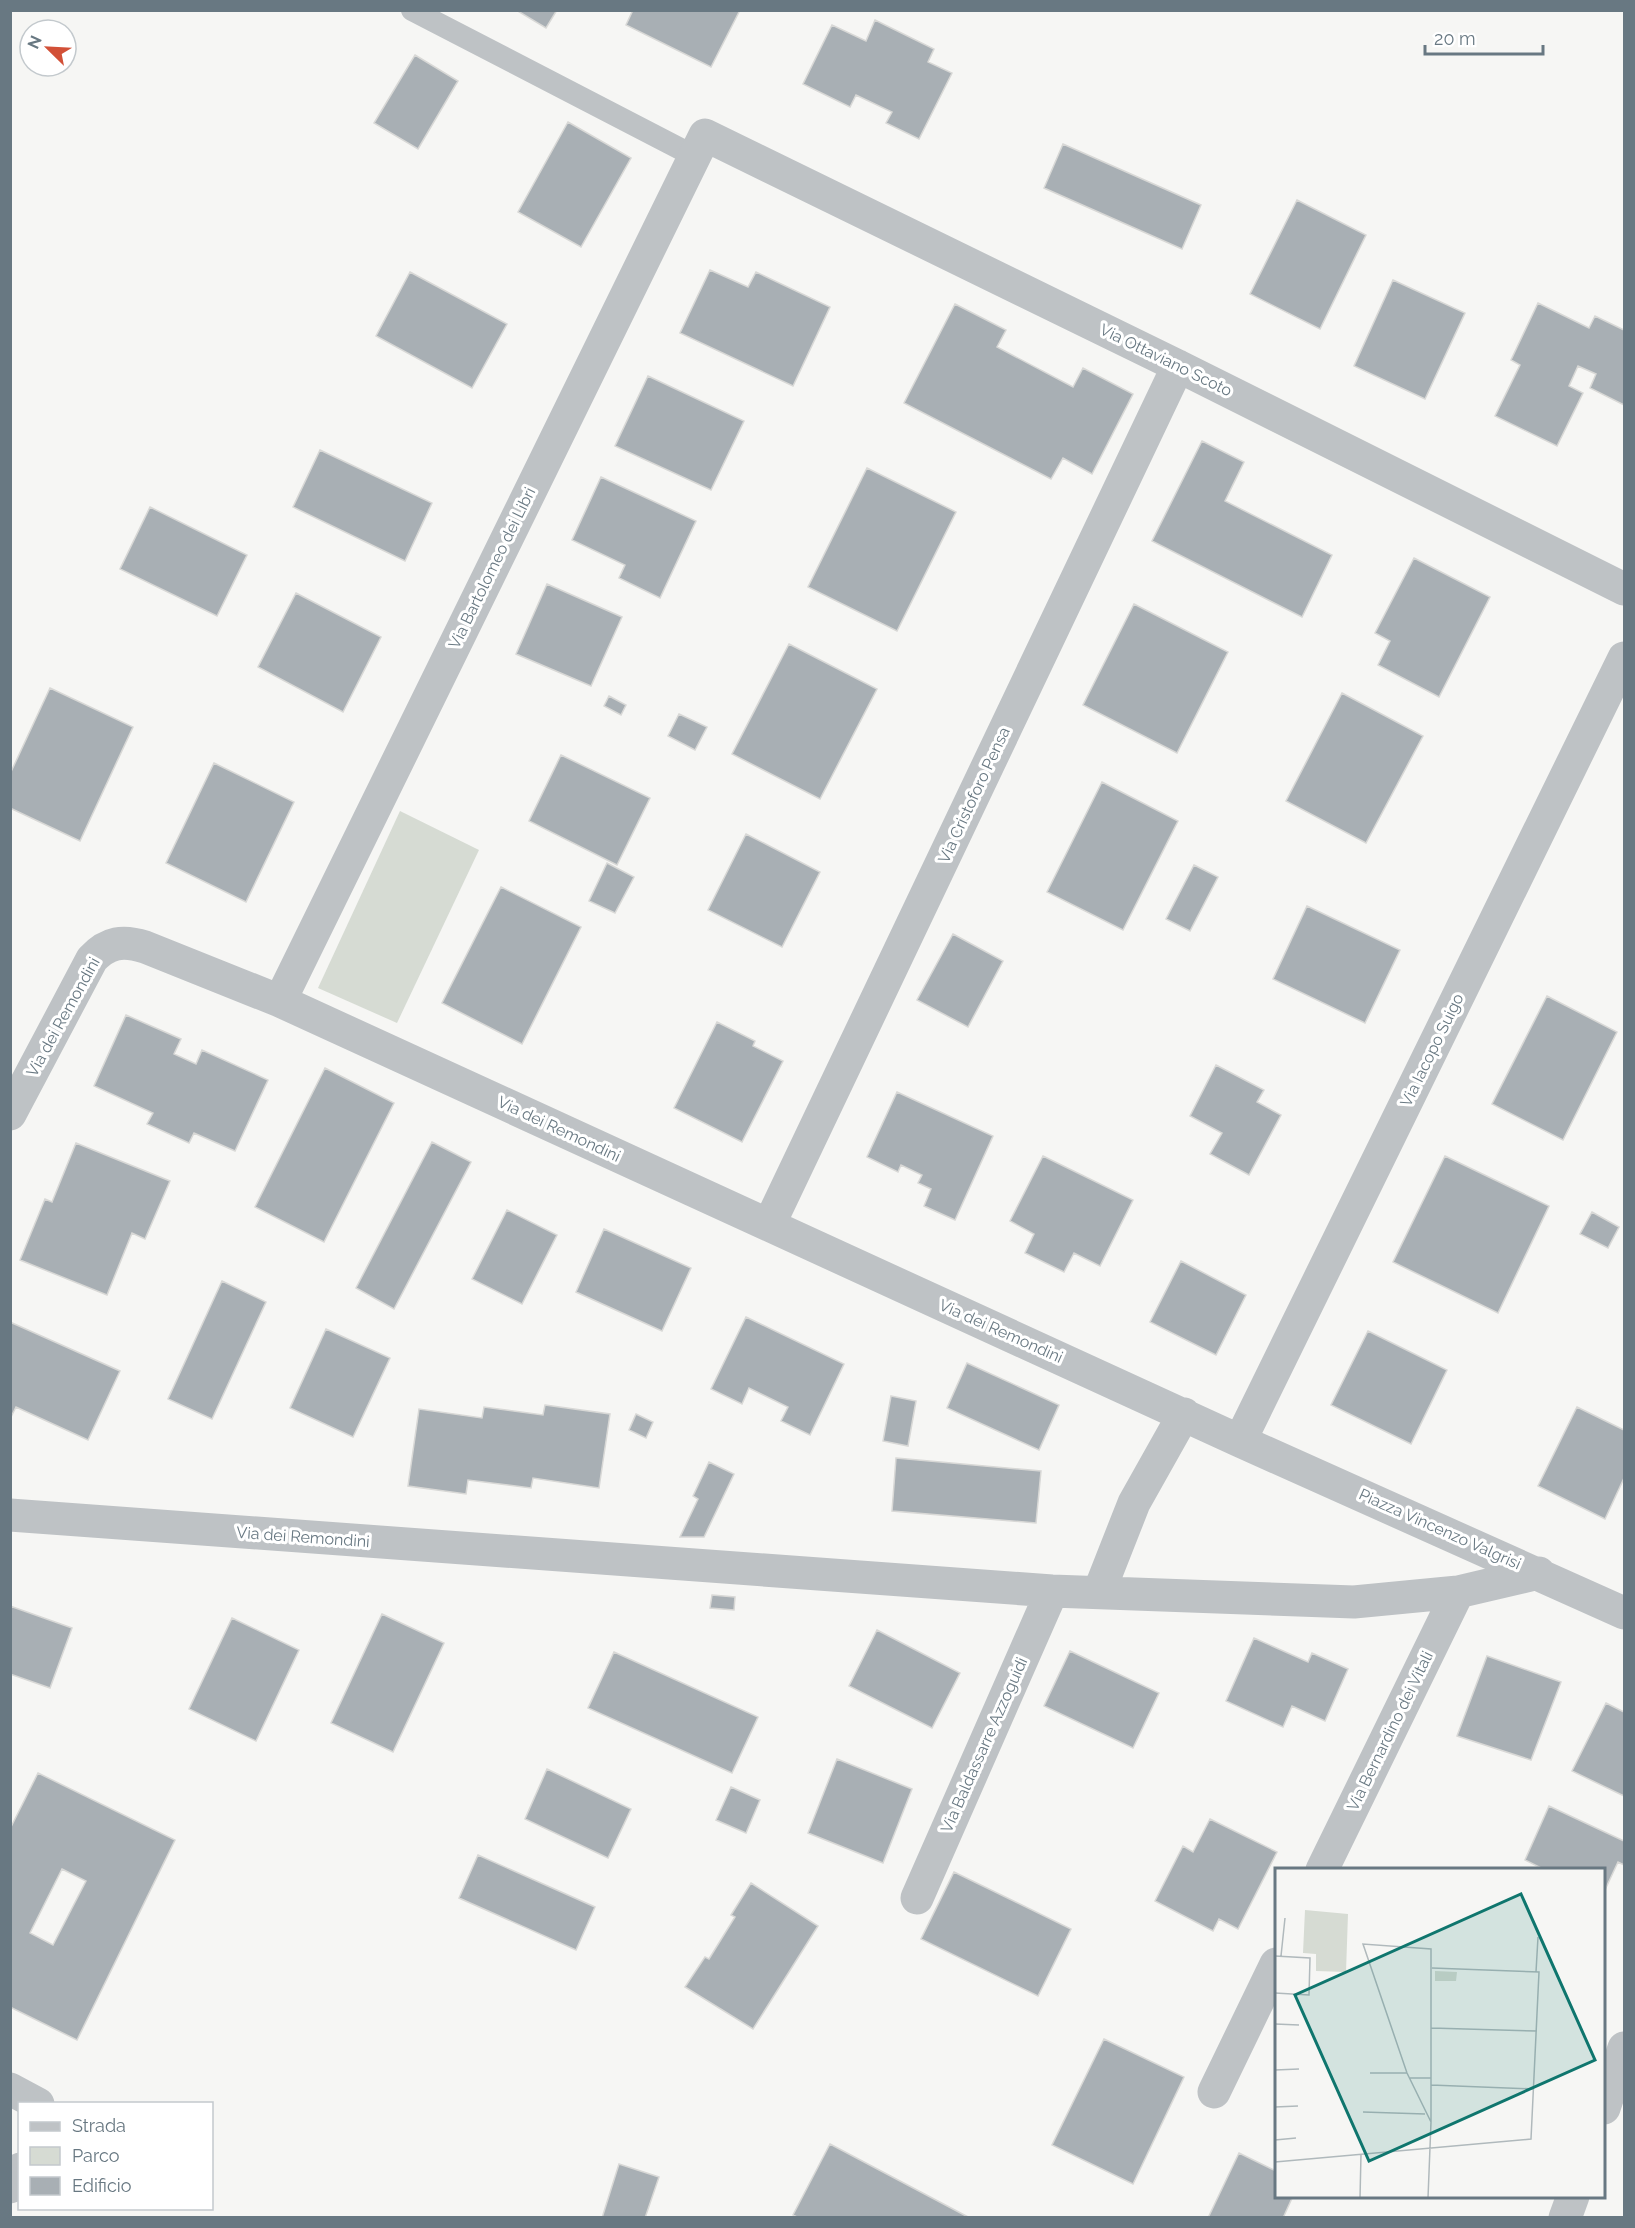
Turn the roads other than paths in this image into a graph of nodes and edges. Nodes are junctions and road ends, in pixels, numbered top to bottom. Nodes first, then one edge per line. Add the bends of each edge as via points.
1 (412, 10) edge
2 (700, 145) junction
3 (1178, 366) junction
4 (1624, 589) edge
5 (1624, 658) edge
6 (280, 1001) junction
7 (10, 1114) edge
8 (769, 1225) junction
9 (1184, 1414) junction
10 (1240, 1441) junction
11 (10, 1515) edge
12 (1539, 1573) junction
13 (1052, 1591) junction
14 (1099, 1592) junction
15 (1458, 1592) junction
16 (1624, 1613) edge
17 (1322, 1868) edge
18 (917, 1898) dead end
19 (1275, 1966) edge
20 (1624, 2048) edge
21 (10, 2089) edge
22 (1214, 2092) dead end
23 (36, 2102) edge
24 (1605, 2105) edge
25 (18, 2173) edge
26 (10, 2187) edge
27 (1572, 2198) edge
28 (1565, 2217) edge

1 - 2 lane
2 - 3 street, Via Ottaviano Scoto
2 - 6 street, Via Bartolomeo dei Libri
3 - 4 street, Via Ottaviano Scoto
3 - 8 street, Via Cristoforo Pensa
5 - 10 street, Via Iacopo Suigo
6 - 7 street, Via dei Remondini via 145,947 122,941 110,945 85,970
6 - 8 street, Via dei Remondini
8 - 9 street, Via dei Remondini
9 - 10 street, Piazza Vincenzo Valgrisi
9 - 14 street via 1134,1503
10 - 12 street, Piazza Vincenzo Valgrisi
11 - 13 street, Via dei Remondini
12 - 15 street, Piazza Vincenzo Valgrisi
12 - 16 street
13 - 14 street, Via dei Remondini
13 - 18 street, Via Baldassarre Azzoguidi
14 - 15 street, Piazza Vincenzo Valgrisi via 1354,1602
15 - 17 street, Via Bernardino dei Vitali
19 - 22 street
20 - 24 street
21 - 23 street
25 - 26 street
27 - 28 street

